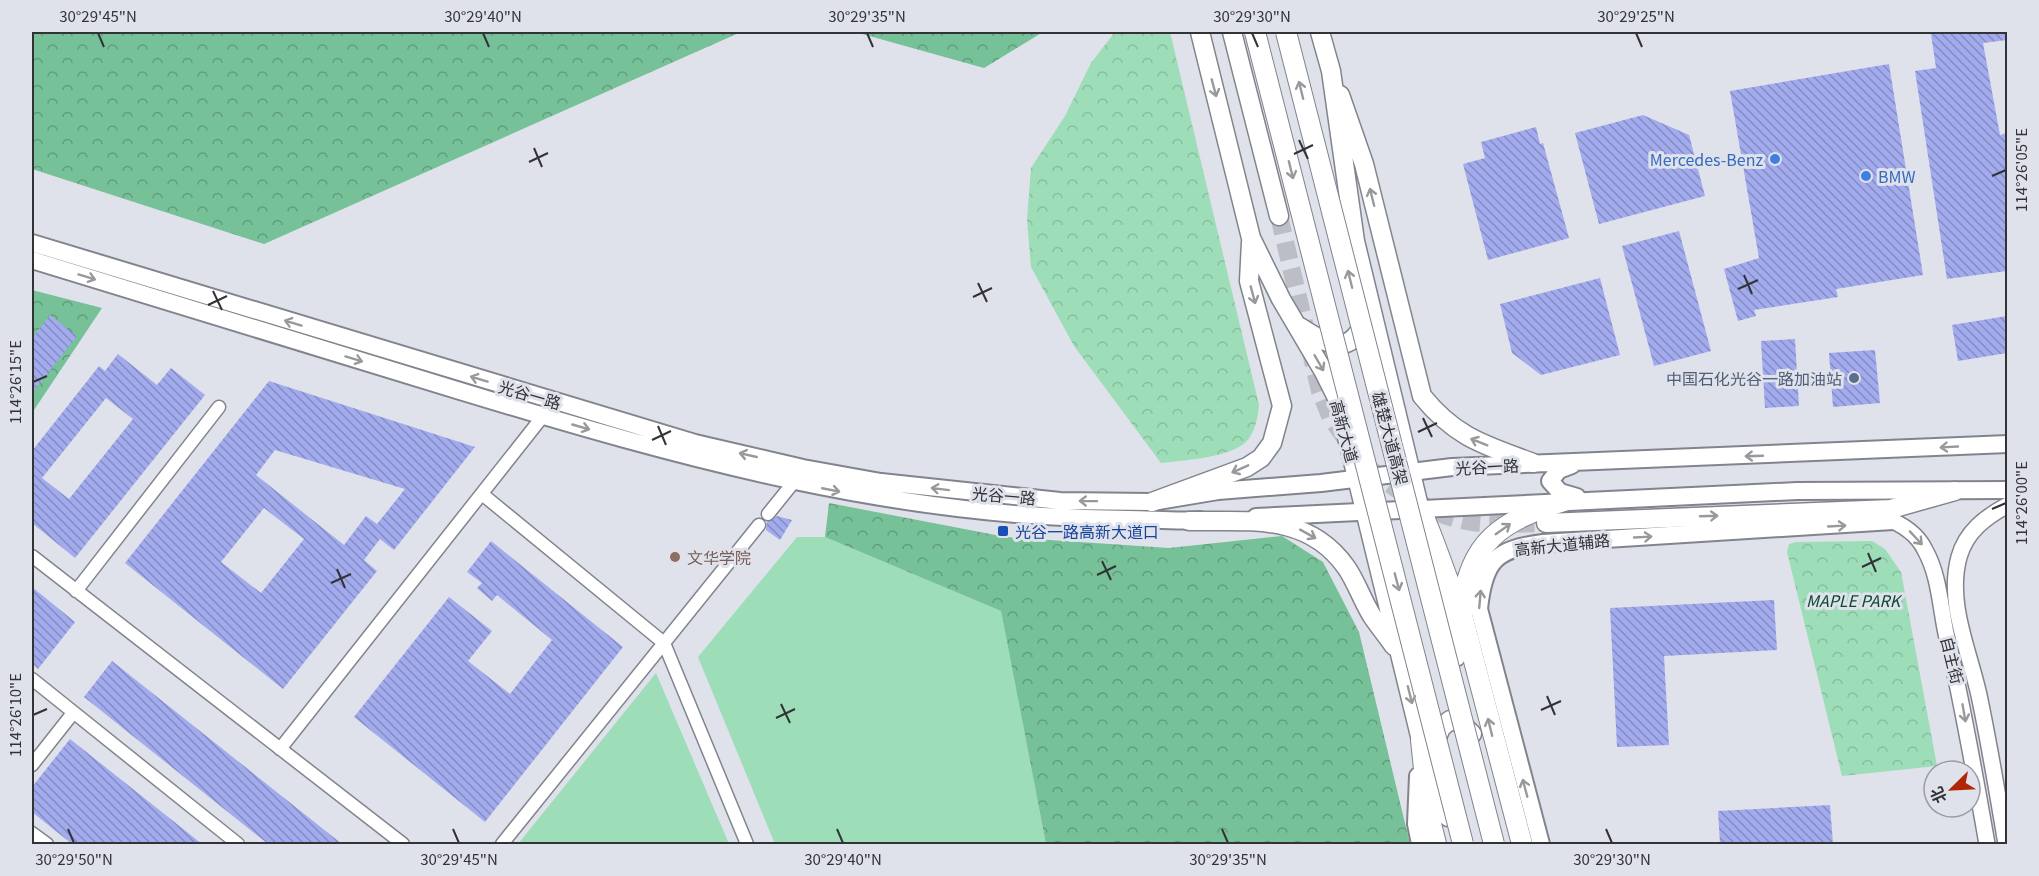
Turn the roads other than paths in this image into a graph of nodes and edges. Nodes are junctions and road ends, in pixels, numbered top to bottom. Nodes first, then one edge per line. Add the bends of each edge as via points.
1 (1200, 32) edge
2 (1232, 32) edge
3 (1256, 32) edge
4 (1286, 32) edge
5 (1320, 32) edge
6 (1330, 71) junction
7 (1278, 216) tunnel mouth
8 (1251, 238) junction
9 (32, 243) edge
10 (32, 260) edge
11 (1369, 298) junction
12 (1296, 324) junction
13 (219, 407) dead end
14 (543, 416) junction
15 (2007, 444) edge
16 (1582, 462) junction
17 (1533, 463) junction
18 (1411, 472) junction
19 (1357, 478) junction
20 (794, 483) junction
21 (1254, 488) junction
22 (2007, 490) edge
23 (1955, 491) junction
24 (482, 494) junction
25 (1575, 500) junction
26 (1152, 502) junction
27 (2007, 506) edge
28 (1420, 508) junction
29 (1365, 511) junction
30 (1865, 511) junction
31 (768, 513) dead end
32 (1259, 516) junction
33 (1189, 521) junction
34 (1893, 521) junction
35 (1546, 524) tunnel mouth
36 (759, 525) dead end
37 (32, 556) edge
38 (76, 591) junction
39 (1462, 615) junction
40 (664, 643) junction
41 (1399, 651) junction
42 (32, 680) edge
43 (73, 712) junction
44 (1476, 737) junction
45 (1421, 740) junction
46 (280, 749) junction
47 (32, 765) edge
48 (1447, 813) junction
49 (32, 832) edge
50 (46, 844) edge
51 (238, 844) edge
52 (403, 844) edge
53 (501, 844) edge
54 (747, 844) edge
55 (1420, 844) edge
56 (1436, 844) edge
57 (1455, 844) edge
58 (1463, 844) edge
59 (1494, 844) edge
60 (1502, 844) edge
61 (1522, 844) edge
62 (1541, 844) edge
63 (1987, 844) edge
64 (2006, 844) edge

1 -> 8 main road, 高新大道
2 - 7 main road
3 -> 58 highway, 雄楚大道高架, bridge
59 -> 4 highway, 雄楚大道高架, bridge
5 - 6 main road
6 - 11 main road via 1355,241
17 -> 6 main road via 1467,438 1422,396 1364,164
8 - 12 main road, 高新大道
8 -> 26 main road via 1249,281 1282,406 1272,443 1261,458 1247,467
26 -> 9 main road, 光谷一路 via 988,495 802,468 695,443
10 -> 14 main road, 光谷一路
11 - 12 main road via 1360,333 1343,345 1320,340
11 - 18 main road
12 -> 19 main road, 高新大道 via 1338,400
13 - 38 street
14 -> 20 main road, 光谷一路 via 688,458
14 - 24 street
15 -> 16 main road, 光谷一路
16 - 17 main road, 光谷一路
16 - 25 main road via 1559,470 1550,481
17 - 18 main road, 光谷一路
18 - 19 main road, 光谷一路
18 - 28 main road
19 - 21 main road, 光谷一路
19 - 29 main road, 高新大道
20 - 31 street
20 -> 33 main road, 光谷一路 via 963,510
21 - 26 main road, 光谷一路
21 - 32 main road via 1277,495 1281,501 1278,507
22 - 23 main road, 光谷一路
23 - 25 main road, 光谷一路 via 1797,491
23 - 30 main road via 1891,509
24 - 40 street
24 - 46 street
25 - 28 main road, 光谷一路
39 -> 25 highway via 1464,583 1474,559 1496,532 1530,512
27 - 64 street, 自主街 via 1982,520 1965,541 1956,580 1962,632 1980,698
28 - 29 main road, 光谷一路
28 - 39 highway
28 - 44 main road
29 - 32 main road, 光谷一路
29 - 41 main road, 高新大道
30 - 34 street, 自主街
35 -> 30 main road
32 - 33 main road, 光谷一路
33 -> 41 main road via 1281,523 1306,531 1346,566 1371,615
62 -> 34 main road, 高新大道辅路 via 1479,609 1487,571 1505,550 1543,543
34 -> 63 street, 自主街 via 1918,539 1935,572
36 - 40 street
37 - 38 street
38 - 46 street
61 -> 39 highway
40 - 53 street
40 - 54 street
41 -> 45 main road, 高新大道
42 - 43 street
43 - 47 street
43 - 51 street
44 - 48 main road via 1461,723 1450,720 1441,728 1432,750
44 - 60 main road
45 - 48 main road, 高新大道
45 - 55 main road via 1416,824
45 - 56 highway
46 - 52 street
48 - 57 main road, 高新大道
49 - 50 street

